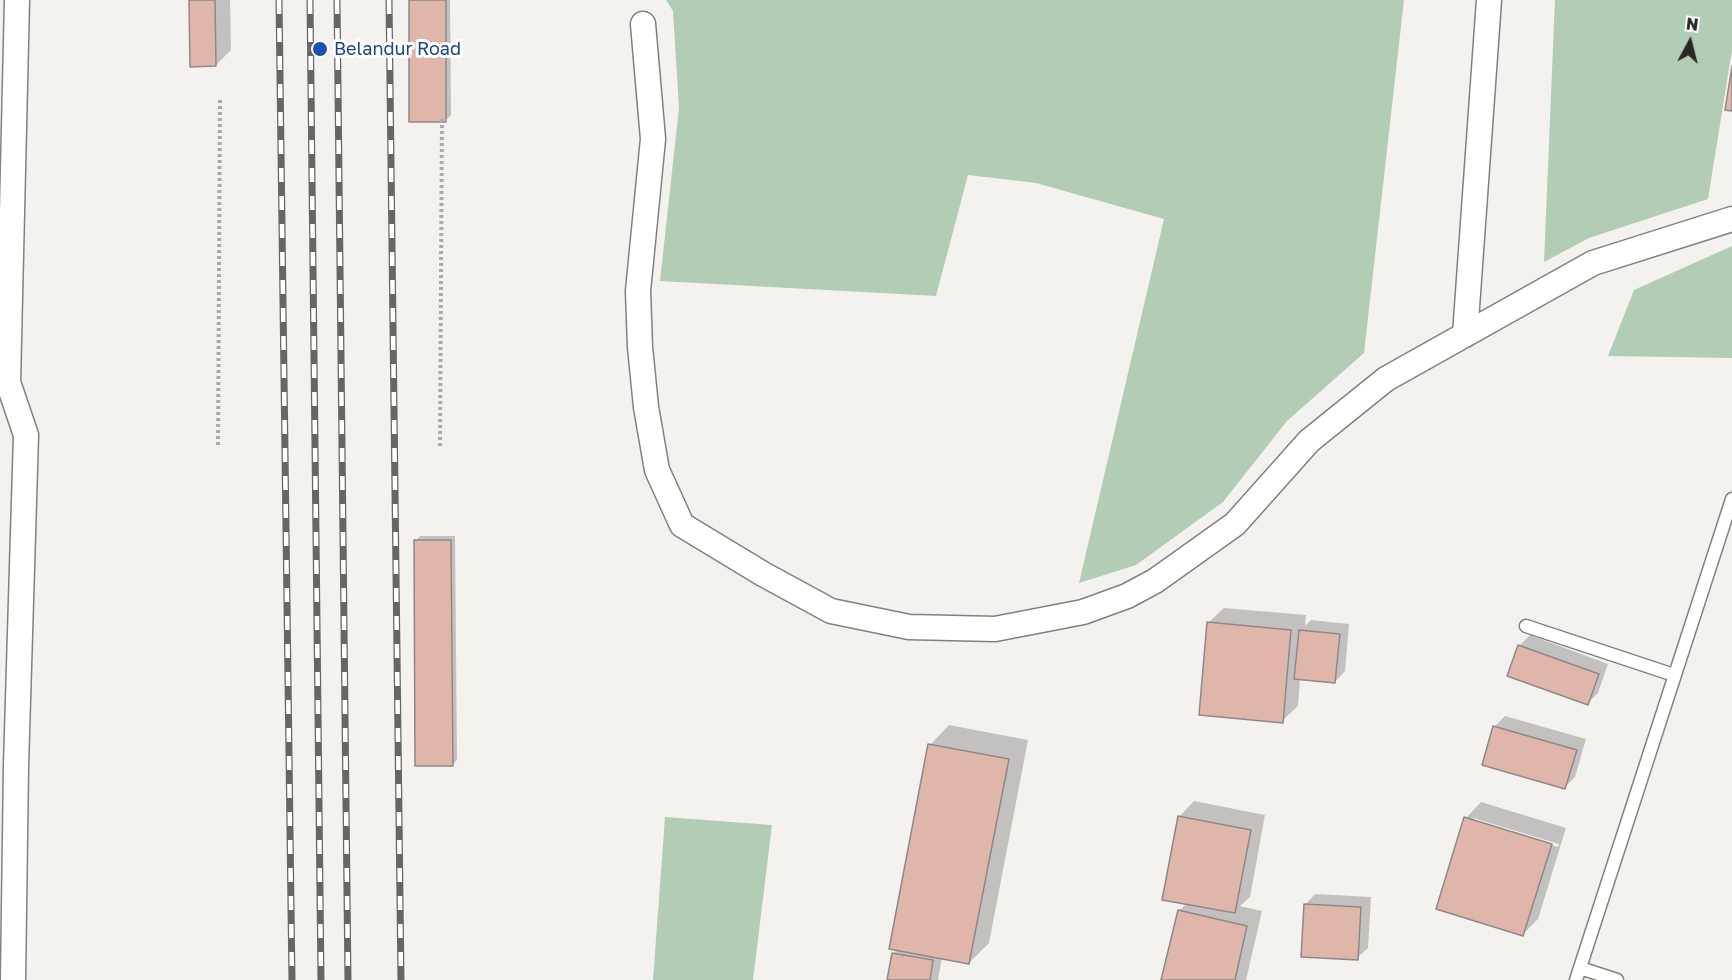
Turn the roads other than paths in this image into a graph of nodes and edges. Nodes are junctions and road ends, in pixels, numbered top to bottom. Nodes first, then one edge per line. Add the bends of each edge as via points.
1 (17, 0) edge
2 (1489, 0) edge
3 (643, 24) dead end
4 (1732, 219) edge
5 (1465, 335) junction
6 (1732, 500) edge
7 (1526, 626) dead end
8 (1673, 679) junction
9 (8, 765) edge
10 (1578, 974) edge
11 (13, 980) edge
12 (1617, 980) edge

1 - 9 street via 8,382 26,435
2 - 5 street
3 - 5 street via 653,140 638,291 646,407 657,470 682,525 831,610 909,627 995,629 1083,612 1127,596 1155,581 1235,524 1309,441 1386,379
4 - 5 street via 1593,263
6 - 8 lane
7 - 8 lane
8 - 10 lane
9 - 11 street
10 - 12 lane

